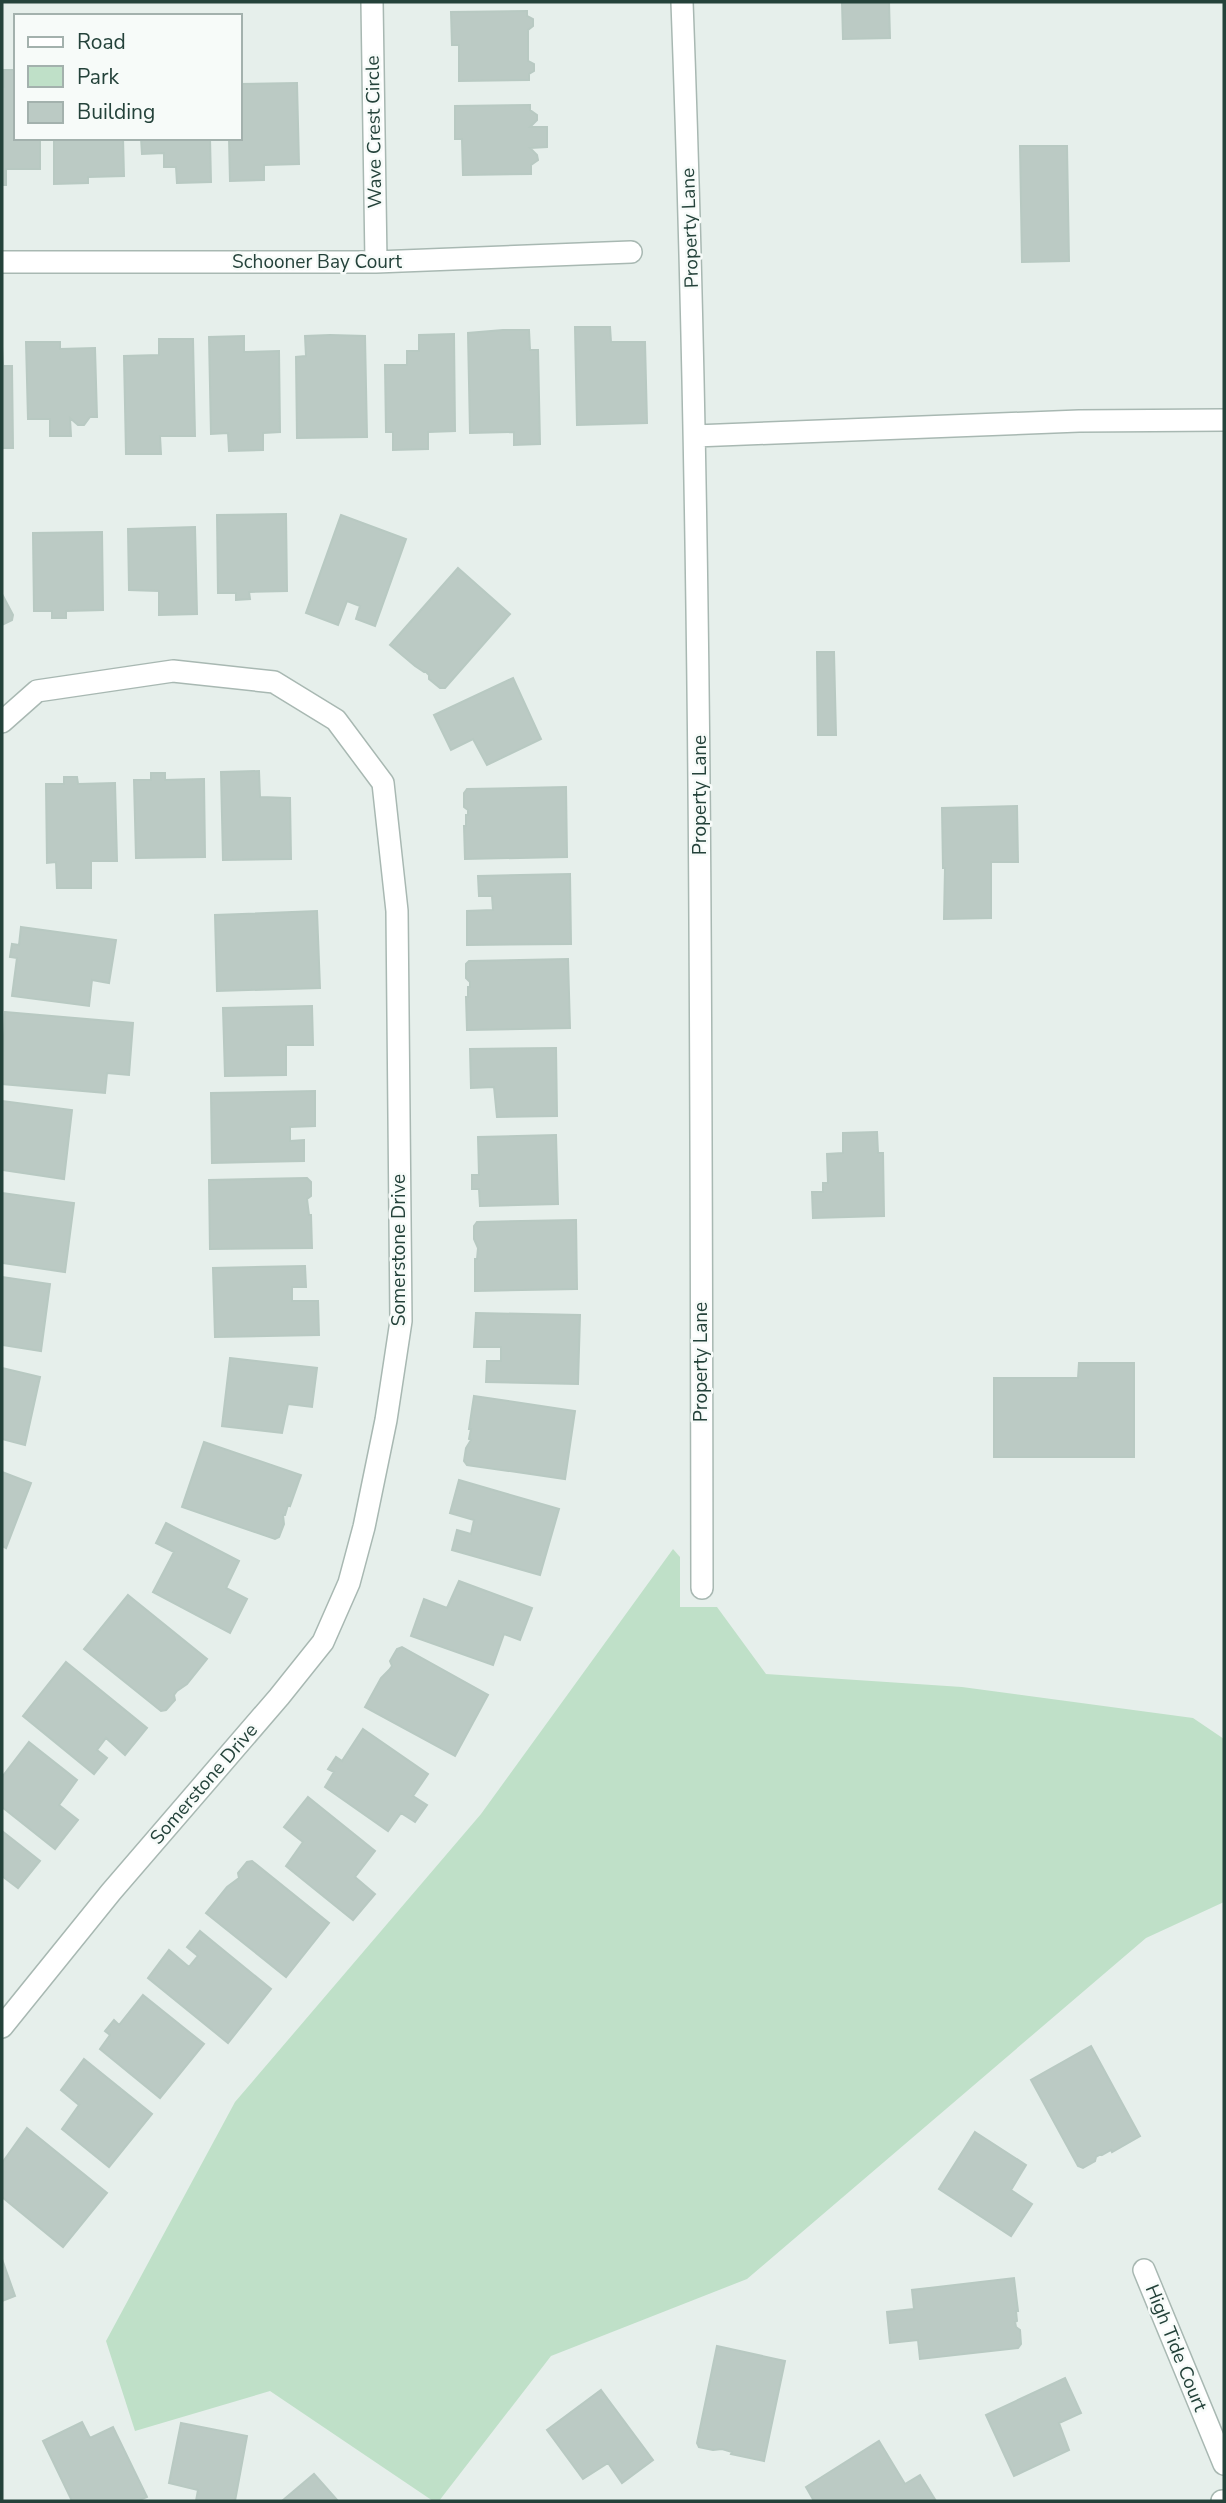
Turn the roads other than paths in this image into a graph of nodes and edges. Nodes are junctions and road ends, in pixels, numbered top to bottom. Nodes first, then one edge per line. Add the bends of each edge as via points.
1 (372, 2) edge
2 (682, 2) edge
3 (631, 252) dead end
4 (2, 262) edge
5 (376, 262) junction
6 (1224, 420) edge
7 (695, 436) junction
8 (2, 722) edge
9 (702, 1588) dead end
10 (2, 2027) edge
11 (1144, 2270) dead end
12 (1224, 2464) edge

1 - 5 street, Wave Crest Circle
2 - 7 street, Property Lane
3 - 5 street, Schooner Bay Court
4 - 5 street, Schooner Bay Court
6 - 7 street
7 - 9 street, Property Lane
8 - 10 street, Somerstone Drive via 37,691 173,671 274,682 335,720 383,783 397,911 401,1321 364,1527 349,1583 323,1642
11 - 12 street, High Tide Court

